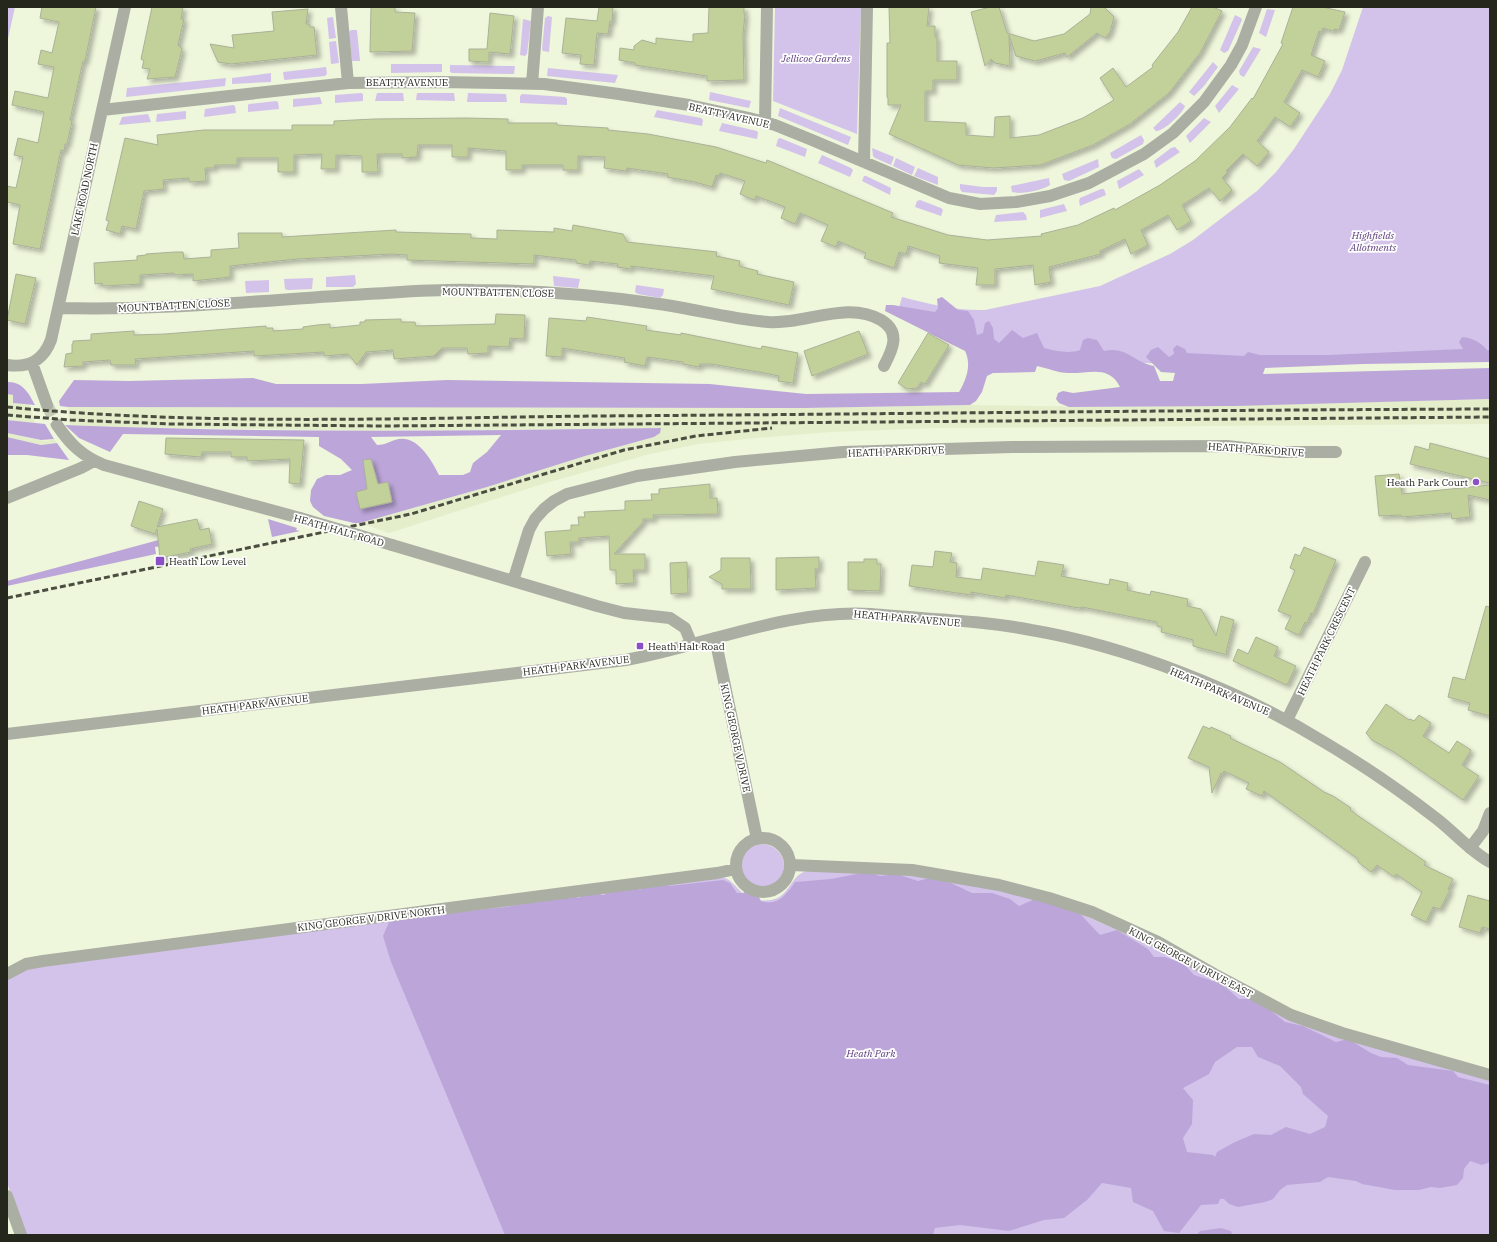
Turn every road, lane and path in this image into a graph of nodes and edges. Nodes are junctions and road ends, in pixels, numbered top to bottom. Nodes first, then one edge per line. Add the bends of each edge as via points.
1 (125, 7) edge
2 (341, 7) edge
3 (538, 7) edge
4 (767, 7) edge
5 (867, 7) edge
6 (1256, 7) edge
7 (348, 83) junction
8 (532, 84) junction
9 (102, 110) junction
10 (765, 122) junction
11 (864, 162) junction
12 (58, 308) junction
13 (32, 363) junction
14 (7, 365) edge
15 (884, 366) dead end
16 (47, 405) tunnel mouth
17 (57, 425) tunnel mouth
18 (1336, 452) dead end
19 (94, 461) junction
20 (7, 498) edge
21 (1365, 562) dead end
22 (512, 581) junction
23 (715, 638) junction
24 (692, 645) junction
25 (1287, 720) junction
26 (7, 734) edge
27 (1490, 813) edge
28 (757, 838) junction
29 (1470, 848) junction
30 (1490, 862) edge
31 (791, 865) junction
32 (736, 869) junction
33 (7, 974) edge
34 (1490, 1075) edge
35 (7, 1196) edge
36 (21, 1235) edge

1 - 9 street, LAKE ROAD NORTH
2 - 7 street
3 - 8 street
4 - 10 street
5 - 11 street
6 - 11 street, BEATTY AVENUE via 1242,45 1231,65 1191,117 1174,133 1144,154 1083,185 1033,200 980,204 934,193
7 - 8 street, BEATTY AVENUE
7 - 9 street, BEATTY AVENUE
8 - 10 street, BEATTY AVENUE via 666,101
9 - 12 street, LAKE ROAD NORTH
10 - 11 street, BEATTY AVENUE
12 - 13 street, LAKE ROAD NORTH via 47,349 38,361
12 - 15 street, MOUNTBATTEN CLOSE via 112,309 471,290 607,297 772,323 801,321 849,312 873,316 891,329 895,339
13 - 14 street
13 - 16 street
17 - 19 street, HEATH HALT ROAD via 74,447
18 - 22 street, HEATH PARK DRIVE via 1280,452 1227,446 1012,447 843,452 735,462 637,476 567,494 544,509 529,530
19 - 20 street
19 - 22 street, HEATH HALT ROAD, bridge via 300,518
21 - 25 street, HEATH PARK CRESCENT
22 - 24 street, HEATH HALT ROAD via 597,606 670,618 685,628
23 - 24 street, HEATH PARK AVENUE
23 - 25 street, HEATH PARK AVENUE via 759,626 846,613 1028,629 1098,645 1132,656 1208,684
23 - 28 street, KING GEORGE V DRIVE
24 - 26 street, HEATH PARK AVENUE via 626,660
25 - 29 street, HEATH PARK AVENUE via 1381,778 1437,819
27 - 29 street via 1483,831
28 - 31 street via 766,838 782,845
28 - 32 street via 743,846 738,854
29 - 30 street, HEATH PARK AVENUE
31 - 32 street via 783,884 768,892 751,890 744,885
31 - 34 street, KING GEORGE V DRIVE EAST via 912,870 992,884 1050,898 1092,912 1158,942 1292,1015
32 - 33 street, KING GEORGE V DRIVE NORTH via 717,874 43,961 26,964
35 - 36 street

